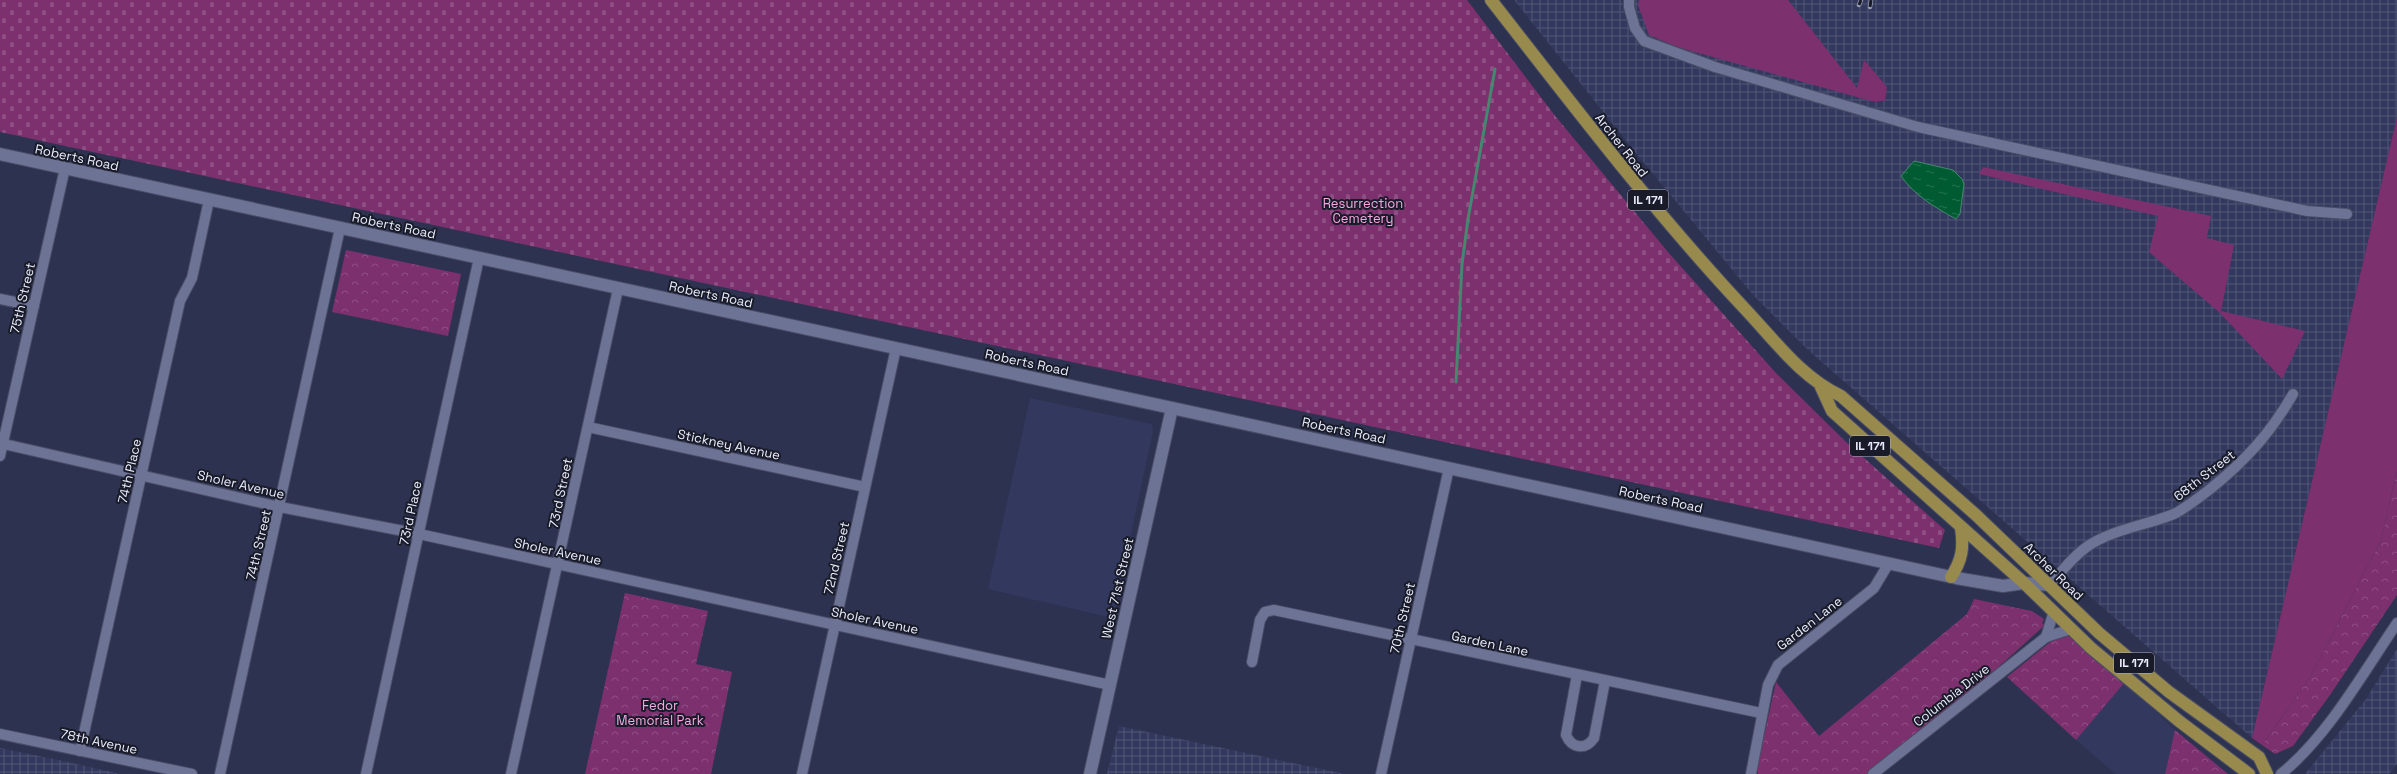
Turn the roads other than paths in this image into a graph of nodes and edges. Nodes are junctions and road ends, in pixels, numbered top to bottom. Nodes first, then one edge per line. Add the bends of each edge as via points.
1 (1491, 0) edge
2 (1629, 0) edge
3 (0, 154) edge
4 (65, 168) junction
5 (209, 200) junction
6 (2346, 214) dead end
7 (340, 228) junction
8 (479, 258) junction
9 (618, 289) junction
10 (0, 298) edge
11 (34, 306) junction
12 (896, 348) junction
13 (1821, 387) junction
14 (2293, 394) dead end
15 (1172, 408) junction
16 (588, 427) junction
17 (2, 443) edge
18 (0, 456) edge
19 (1450, 468) junction
20 (142, 474) junction
21 (866, 487) junction
22 (280, 507) junction
23 (1961, 528) junction
24 (419, 534) junction
25 (1889, 563) junction
26 (557, 565) junction
27 (1951, 577) junction
28 (2024, 583) junction
29 (2050, 585) junction
30 (2054, 611) junction
31 (2397, 623) edge
32 (835, 624) junction
33 (2071, 629) junction
34 (2046, 637) junction
35 (1411, 640) junction
36 (1252, 662) dead end
37 (1577, 675) junction
38 (1605, 681) junction
39 (1110, 685) junction
40 (1762, 713) junction
41 (0, 734) edge
42 (80, 751) junction
43 (192, 774) edge
44 (220, 774) edge
45 (366, 774) edge
46 (511, 774) edge
47 (802, 774) edge
48 (1090, 774) edge
49 (1381, 774) edge
50 (1750, 774) edge
51 (1873, 774) edge
52 (2249, 774) edge
53 (2267, 774) edge
54 (2281, 774) edge

1 - 13 main road, Archer Road / IL 171 via 1645,197 1709,271
2 - 6 street via 1635,28 1644,41 1715,68 1918,127 2307,211
3 - 4 street, Roberts Road
4 - 5 street, Roberts Road
4 - 11 street, 75th Street
5 - 7 street, Roberts Road
5 - 20 street, 74th Place via 192,278 180,301
7 - 8 street, Roberts Road
7 - 22 street, 74th Street
8 - 9 street, Roberts Road
8 - 24 street, 73rd Place
9 - 12 street, Roberts Road
9 - 16 street, 73rd Street
10 - 11 street
11 - 17 street, 75th Street
12 - 15 street, Roberts Road
12 - 21 street, 72nd Street
13 - 23 main road, Archer Road / IL 171 via 1832,411
13 - 29 main road, Archer Road / IL 171 via 1841,396 1976,515
14 - 29 street, 68th Street via 2279,419 2262,440 2244,461 2217,483 2175,513 2089,545 2076,555
15 - 19 street, Roberts Road
15 - 39 street, West 71st Street
16 - 21 street, Stickney Avenue
16 - 26 street, 73rd Street
17 - 18 street, 75th Street
17 - 20 street, Sholer Avenue
19 - 25 street, Roberts Road
19 - 35 street, 70th Street
20 - 22 street, Sholer Avenue
20 - 42 street, 74th Place
21 - 32 street, 72nd Street
22 - 24 street, Sholer Avenue
22 - 44 street, 74th Street
23 - 27 main road via 1964,545 1962,557
23 - 28 main road, Archer Road / IL 171
24 - 26 street, Sholer Avenue
24 - 45 street, 73rd Place
25 - 27 street, Roberts Road
25 - 40 street, Garden Lane via 1874,588 1778,664 1768,685
26 - 32 street, Sholer Avenue
26 - 46 street, 73rd Street
27 - 28 street, Roberts Road via 2003,586
28 - 29 street, Roberts Road
28 - 30 main road, Archer Road / IL 171
29 - 53 main road, Archer Road / IL 171 via 2099,633 2169,692 2259,757
30 - 33 main road, Archer Road / IL 171
30 - 34 street
31 - 54 street via 2333,716 2294,763
32 - 39 street, Sholer Avenue
32 - 47 street, 72nd Street
33 - 34 street, Columbia Drive
33 - 52 main road, Archer Road / IL 171 via 2161,707
34 - 51 street, Columbia Drive
35 - 36 street, Garden Lane via 1274,610 1265,612 1260,620
35 - 37 street, Garden Lane
35 - 49 street, 70th Street
37 - 38 street, Garden Lane
37 - 38 street via 1566,736 1575,746 1589,745 1594,738
38 - 40 street, Garden Lane
39 - 48 street, West 71st Street
40 - 50 street, Garden Lane
41 - 42 street, 78th Avenue
42 - 43 street, 78th Avenue

